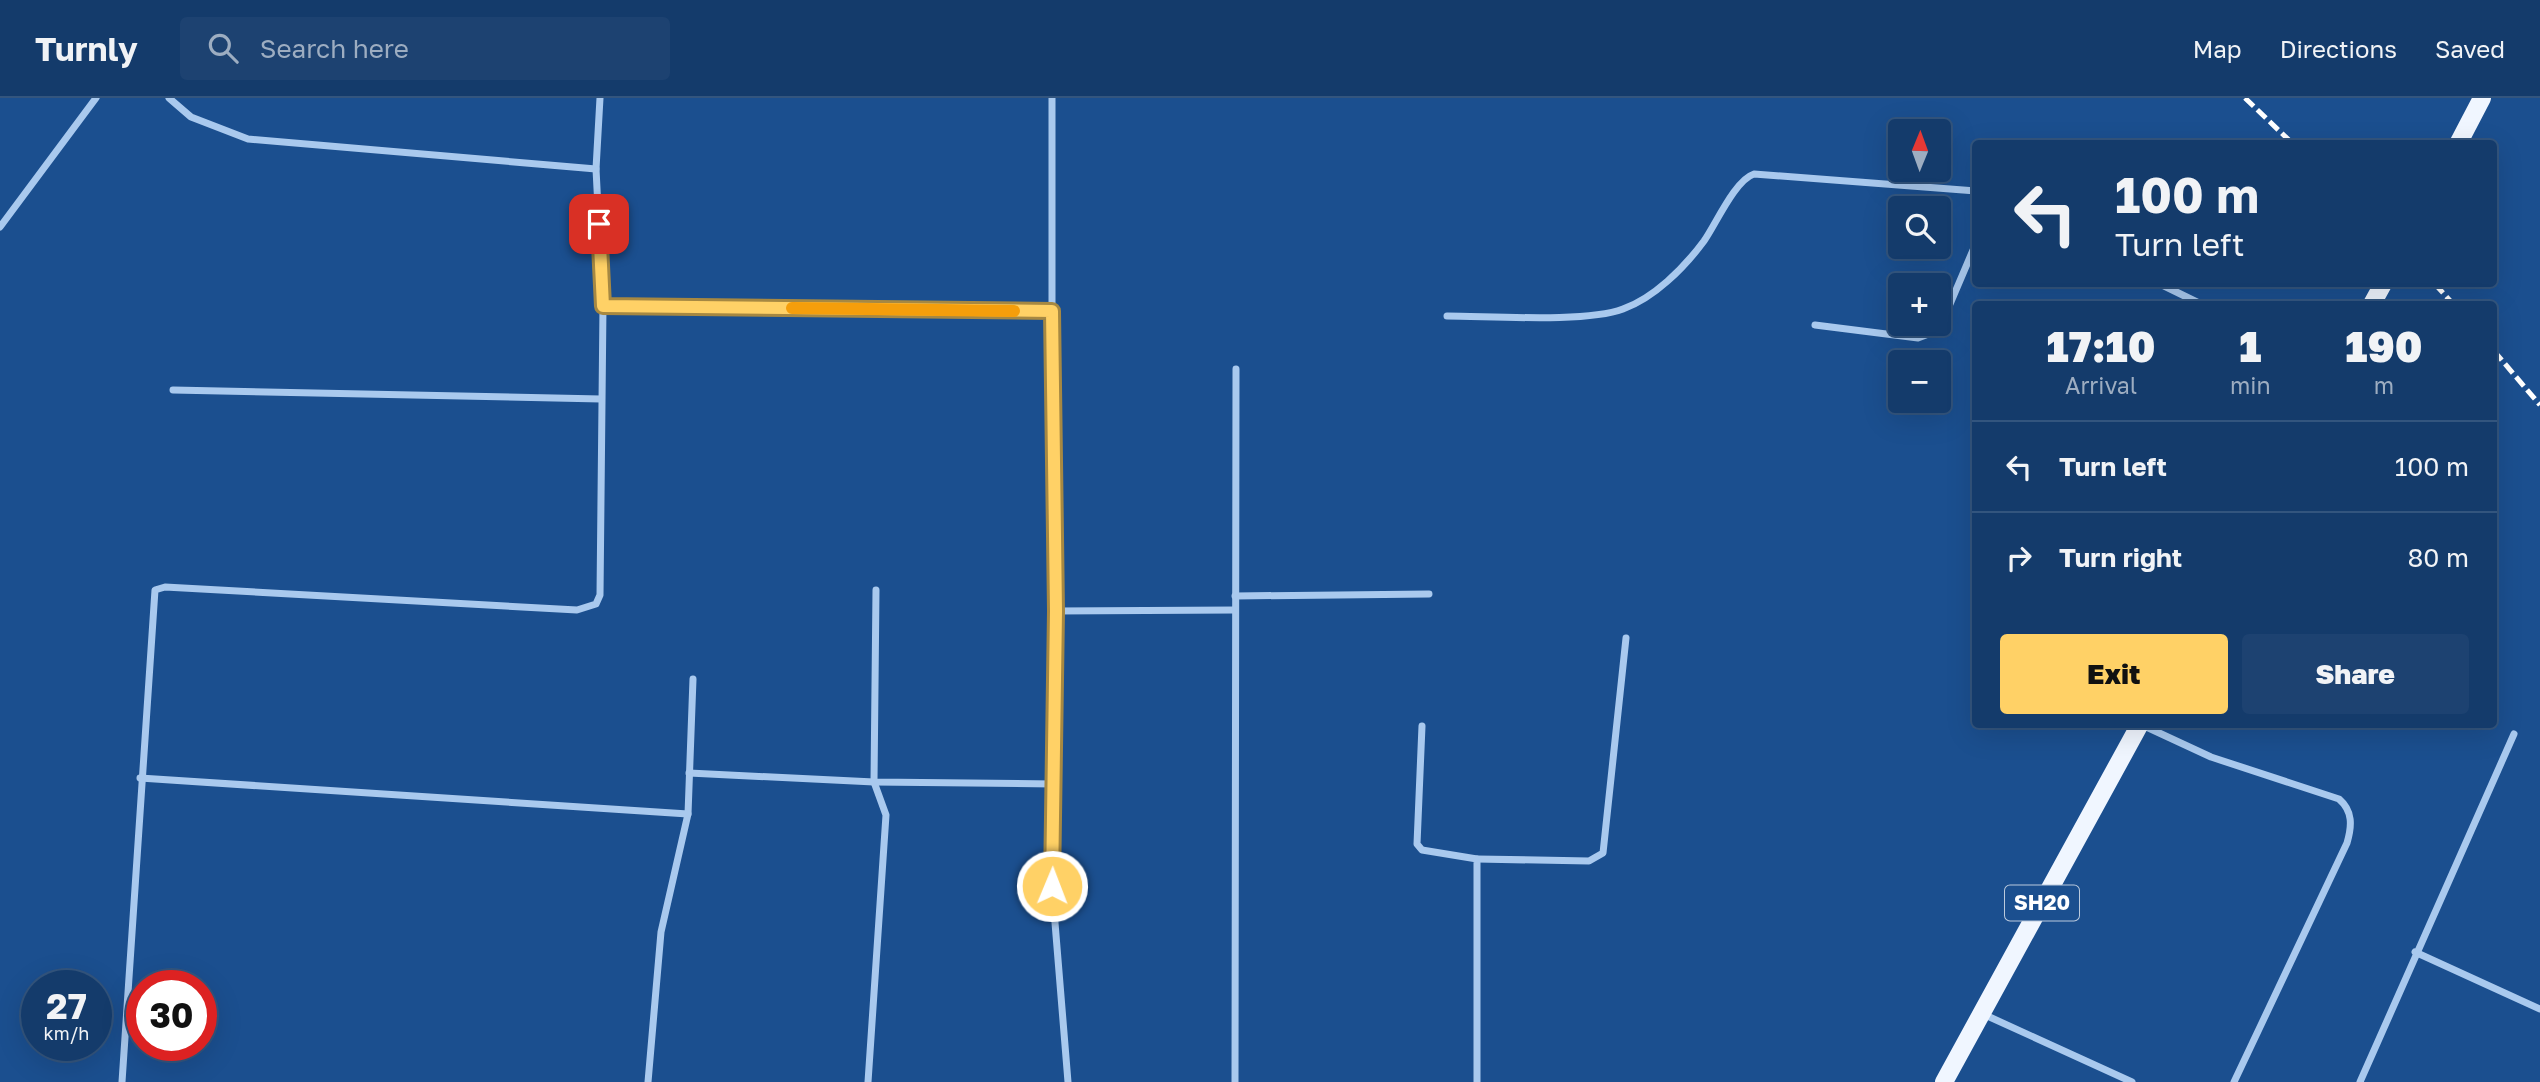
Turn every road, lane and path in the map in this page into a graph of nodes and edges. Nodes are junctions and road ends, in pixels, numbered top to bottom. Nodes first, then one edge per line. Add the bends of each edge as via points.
1 (96, 98) edge
2 (169, 98) edge
3 (600, 98) edge
4 (1052, 98) edge
5 (2482, 98) edge
6 (2460, 140) edge
7 (596, 169) junction
8 (1972, 191) edge
9 (0, 228) edge
10 (1972, 252) edge
11 (2166, 287) edge
12 (2194, 301) edge
13 (603, 306) junction
14 (1052, 311) junction
15 (1447, 316) dead end
16 (1815, 325) dead end
17 (1236, 369) dead end
18 (173, 390) dead end
19 (601, 400) junction
20 (876, 590) dead end
21 (1429, 594) dead end
22 (1236, 596) junction
23 (1235, 610) junction
24 (1056, 611) junction
25 (1626, 638) dead end
26 (693, 679) dead end
27 (1422, 726) dead end
28 (2139, 728) edge
29 (2149, 728) edge
30 (2514, 734) dead end
31 (690, 773) junction
32 (140, 778) junction
33 (874, 782) junction
34 (1054, 784) junction
35 (688, 814) junction
36 (1477, 859) junction
37 (2415, 952) junction
38 (2540, 1009) edge
39 (1981, 1013) junction
40 (122, 1082) edge
41 (648, 1082) edge
42 (868, 1082) edge
43 (1068, 1082) edge
44 (1235, 1082) edge
45 (1476, 1082) edge
46 (1944, 1082) edge
47 (2132, 1082) edge
48 (2234, 1082) edge
49 (2360, 1082) edge

1 - 9 street
2 - 7 street via 191,117 248,139
3 - 7 street
4 - 14 street
5 - 6 main road
7 - 13 street
8 - 15 street via 1754,174 1743,181 1702,243 1657,290 1634,305 1597,315
10 - 16 street via 1939,330 1933,334 1918,338
11 - 12 street
13 - 14 street
13 - 19 street
14 - 24 street
17 - 22 street
18 - 19 street
19 - 32 street via 600,595 596,604 577,610 157,588
20 - 33 street
21 - 22 street
22 - 23 street
23 - 24 street
23 - 44 street
24 - 34 street
25 - 36 street via 1603,853 1589,861
26 - 31 street
27 - 36 street via 1416,844 1422,850
28 - 39 main road, SH20
29 - 48 street via 2211,757 2339,799 2351,820 2347,843
30 - 37 street
31 - 33 street
31 - 35 street
32 - 35 street
32 - 40 street
33 - 34 street
33 - 42 street via 886,815
34 - 43 street via 1052,886
35 - 41 street via 661,933
36 - 45 street
37 - 38 street
37 - 49 street
39 - 46 main road, SH20
39 - 47 street

